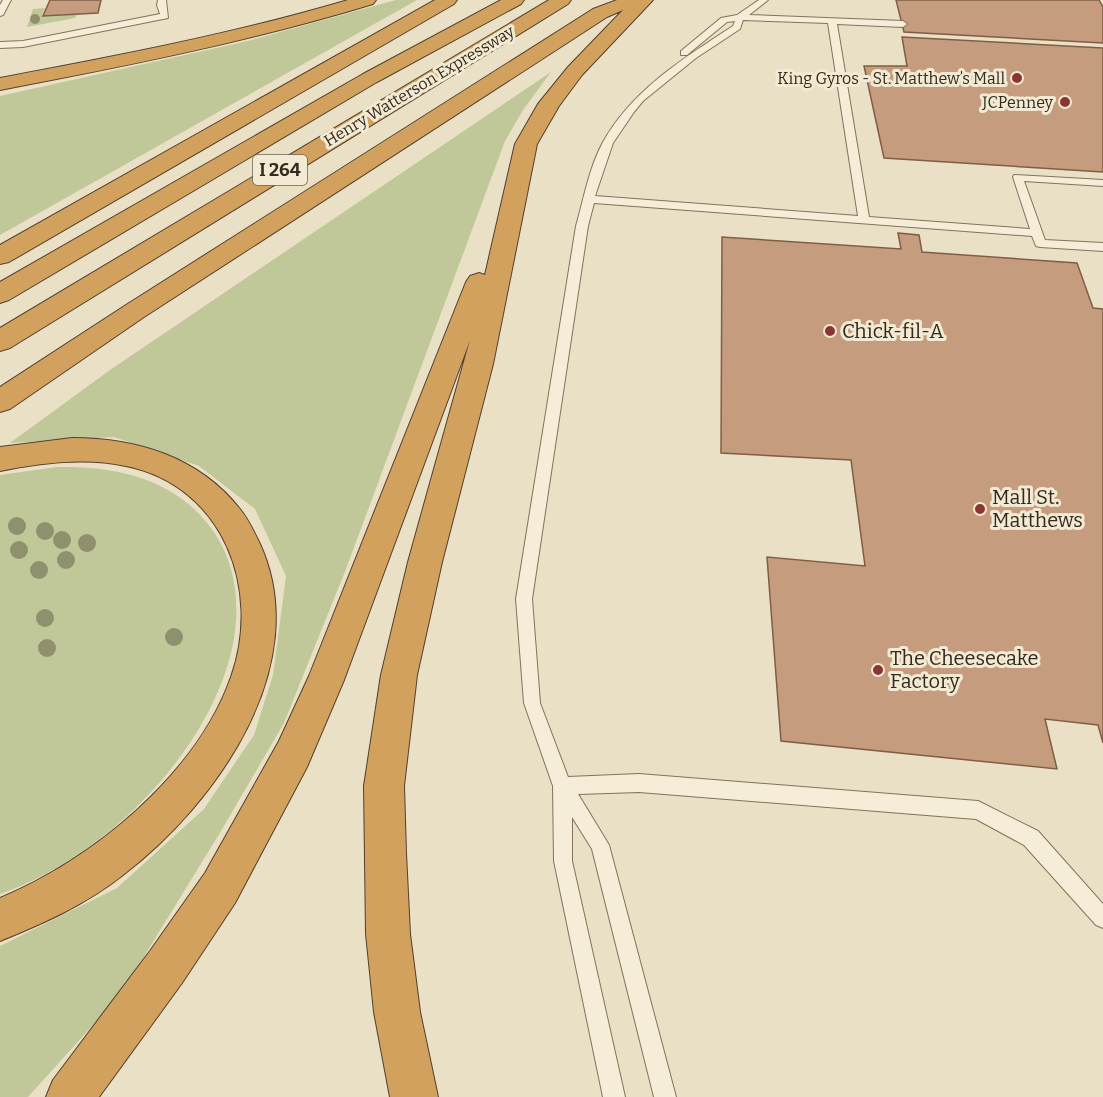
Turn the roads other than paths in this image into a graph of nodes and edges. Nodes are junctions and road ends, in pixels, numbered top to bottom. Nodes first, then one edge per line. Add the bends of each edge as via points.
1 (7, 0) edge
2 (162, 0) edge
3 (367, 0) edge
4 (448, 0) edge
5 (515, 0) edge
6 (562, 0) edge
7 (634, 0) edge
8 (644, 0) edge
9 (764, 0) edge
10 (0, 13) edge
11 (740, 17) junction
12 (832, 21) junction
13 (903, 24) dead end
14 (0, 45) edge
15 (0, 84) edge
16 (520, 170) junction
17 (1103, 183) edge
18 (589, 199) junction
19 (864, 220) junction
20 (1037, 233) junction
21 (1103, 247) edge
22 (0, 256) edge
23 (0, 294) edge
24 (0, 341) edge
25 (0, 401) edge
26 (0, 459) edge
27 (562, 786) junction
28 (1103, 918) edge
29 (0, 920) edge
30 (75, 1091) edge
31 (414, 1097) edge
32 (614, 1097) edge
33 (665, 1097) edge

1 - 10 lane
2 - 14 lane via 165,16
3 - 15 highway via 160,54
4 - 22 highway
5 - 23 highway, Henry Watterson Expressway / I 264 via 370,78
6 - 24 highway, Henry Watterson Expressway / I 264
7 - 25 highway via 600,13
8 - 16 highway via 574,71 555,96 526,144
9 - 11 lane
11 - 12 lane
11 - 18 lane via 736,27 640,99 608,143
12 - 13 lane
12 - 19 lane
16 - 30 highway via 354,610 293,754 220,888
16 - 31 highway via 478,364 399,675 386,764 388,934
17 - 20 lane via 1018,177
18 - 19 lane
18 - 27 lane via 525,599 532,703
19 - 20 lane
20 - 21 lane via 1040,243
26 - 29 highway via 93,449 144,458 188,478 221,506 246,542 254,565 260,620 248,681 234,713 208,758 172,802 125,848 91,873 53,897
27 - 28 lane via 639,783 978,810 1031,838
27 - 32 lane via 563,861
27 - 33 lane via 600,845

